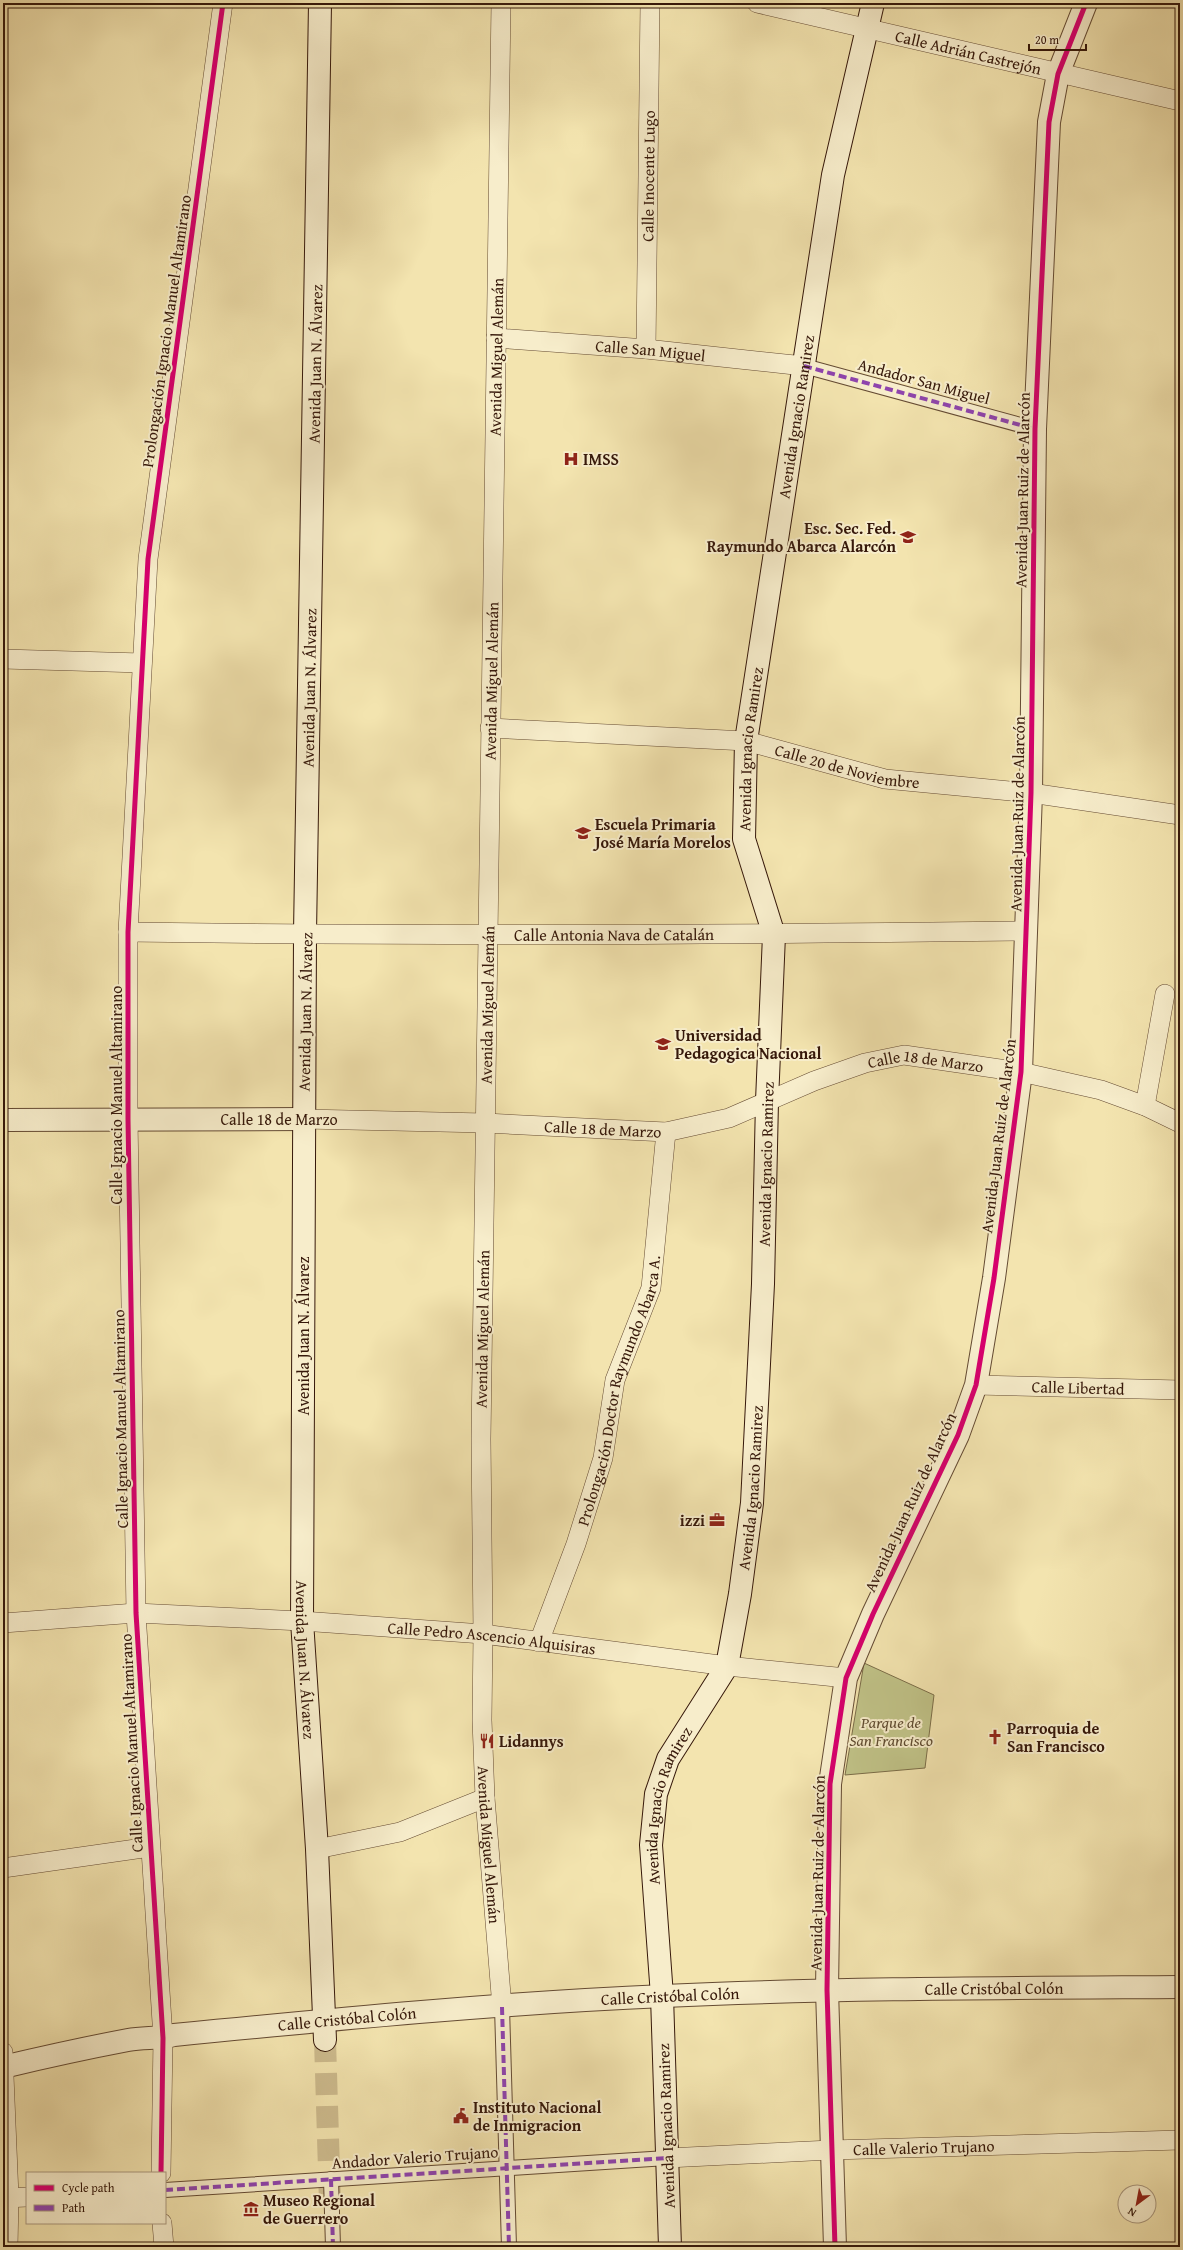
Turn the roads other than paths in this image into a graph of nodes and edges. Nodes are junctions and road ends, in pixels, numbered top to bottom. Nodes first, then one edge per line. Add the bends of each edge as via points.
1 (223, 3) edge
2 (320, 3) edge
3 (501, 3) edge
4 (650, 3) edge
5 (757, 3) edge
6 (873, 3) edge
7 (1086, 3) edge
8 (867, 29) junction
9 (1058, 74) junction
10 (1180, 101) edge
11 (496, 338) junction
12 (646, 349) junction
13 (804, 366) junction
14 (1035, 429) junction
15 (3, 659) edge
16 (142, 663) junction
17 (490, 728) junction
18 (746, 741) junction
19 (1031, 793) junction
20 (1180, 815) edge
21 (1027, 931) junction
22 (128, 932) junction
23 (305, 934) junction
24 (488, 934) junction
25 (774, 934) junction
26 (1165, 994) dead end
27 (1021, 1072) junction
28 (767, 1102) junction
29 (1145, 1106) junction
30 (128, 1119) junction
31 (304, 1119) junction
32 (3, 1120) edge
33 (485, 1122) junction
34 (1180, 1123) edge
35 (666, 1132) junction
36 (976, 1385) junction
37 (1180, 1390) edge
38 (136, 1613) junction
39 (302, 1621) junction
40 (3, 1623) edge
41 (484, 1634) junction
42 (539, 1642) junction
43 (726, 1666) junction
44 (846, 1678) junction
45 (485, 1798) junction
46 (150, 1847) junction
47 (317, 1849) junction
48 (3, 1868) edge
49 (1180, 1987) edge
50 (827, 1990) junction
51 (662, 1996) junction
52 (502, 2006) junction
53 (324, 2030) junction
54 (163, 2038) junction
55 (3, 2062) edge
56 (1180, 2140) edge
57 (831, 2150) junction
58 (667, 2158) junction
59 (507, 2168) junction
60 (161, 2172) edge
61 (331, 2180) junction
62 (166, 2190) edge
63 (13, 2197) edge
64 (162, 2224) edge
65 (8, 2247) edge
66 (164, 2247) edge
67 (333, 2247) edge
68 (509, 2247) edge
69 (670, 2247) edge
70 (835, 2247) edge

1 - 16 street, Prolongación Ignacio Manuel Altamirano via 148,559
2 - 23 main road, Avenida Juan N. Álvarez
3 - 11 street, Avenida Miguel Alemán
4 - 12 street, Calle Inocente Lugo
5 - 8 street, Calle Adrián Castrejón
6 - 8 main road, Avenida Ignacio Ramirez
7 - 9 main road, Avenida Juan Ruiz de Alarcón
8 - 9 street, Calle Adrián Castrejón
8 - 13 main road, Avenida Ignacio Ramirez via 833,175
9 - 10 street, Calle Adrián Castrejón
9 - 14 main road, Avenida Juan Ruiz de Alarcón via 1049,122
11 - 12 street, Calle San Miguel
11 - 17 street, Avenida Miguel Alemán
12 - 13 street, Calle San Miguel
13 - 14 street, Andador San Miguel
13 - 18 main road, Avenida Ignacio Ramirez
14 - 19 main road, Avenida Juan Ruiz de Alarcón
15 - 16 street
16 - 22 street, Calle Ignacio Manuel Altamirano
17 - 18 street, Calle 20 de Noviembre
17 - 24 street, Avenida Miguel Alemán
18 - 19 street, Calle 20 de Noviembre via 885,779
18 - 25 main road, Avenida Ignacio Ramirez via 744,839
19 - 20 street, Calle 20 de Noviembre
19 - 21 main road, Avenida Juan Ruiz de Alarcón
21 - 25 street, Calle Antonia Nava de Catalán
21 - 27 main road, Avenida Juan Ruiz de Alarcón
22 - 23 street, Calle Antonia Nava de Catalán
22 - 30 street, Calle Ignacio Manuel Altamirano
23 - 24 street, Calle Antonia Nava de Catalán
23 - 31 main road, Avenida Juan N. Álvarez
24 - 25 street, Calle Antonia Nava de Catalán
24 - 33 street, Avenida Miguel Alemán
25 - 28 main road, Avenida Ignacio Ramirez
26 - 29 street
27 - 28 street, Calle 18 de Marzo via 904,1055 865,1063
27 - 29 street, Calle 18 de Marzo via 1101,1090
27 - 36 main road, Avenida Juan Ruiz de Alarcón via 994,1278
28 - 35 street, Calle 18 de Marzo via 729,1118
28 - 43 main road, Avenida Ignacio Ramirez via 763,1284 752,1503 740,1594
29 - 34 street, Calle 18 de Marzo
30 - 31 main road, Calle 18 de Marzo
30 - 32 main road, Calle 18 de Marzo
30 - 38 street, Calle Ignacio Manuel Altamirano
31 - 33 street, Calle 18 de Marzo
31 - 39 main road, Avenida Juan N. Álvarez
33 - 35 street, Calle 18 de Marzo
33 - 41 street, Avenida Miguel Alemán via 481,1439
35 - 42 street, Prolongación Doctor Raymundo Abarca A. via 651,1288 615,1380 603,1458 576,1544
36 - 37 street, Calle Libertad
36 - 44 main road, Avenida Juan Ruiz de Alarcón via 958,1435 873,1614
38 - 39 street, Calle Pedro Ascencio Alquisiras
38 - 40 street, Calle Pedro Ascencio Alquisiras
38 - 46 street, Calle Ignacio Manuel Altamirano
39 - 41 street, Calle Pedro Ascencio Alquisiras
39 - 47 main road, Avenida Juan N. Álvarez
41 - 42 street, Calle Pedro Ascencio Alquisiras
41 - 45 street, Avenida Miguel Alemán via 482,1720
42 - 43 street, Calle Pedro Ascencio Alquisiras
43 - 44 street, Calle Pedro Ascencio Alquisiras
43 - 51 main road, Avenida Ignacio Ramirez via 668,1759 656,1794 651,1844
44 - 50 main road, Avenida Juan Ruiz de Alarcón via 830,1784
45 - 47 street via 400,1832
45 - 52 street, Avenida Miguel Alemán
46 - 48 street
46 - 54 street, Calle Ignacio Manuel Altamirano
47 - 53 main road, Avenida Juan N. Álvarez
49 - 50 main road, Calle Cristóbal Colón
50 - 51 main road, Calle Cristóbal Colón
50 - 57 main road, Avenida Juan Ruiz de Alarcón
51 - 52 main road, Calle Cristóbal Colón
51 - 58 main road, Avenida Ignacio Ramirez
52 - 53 main road, Calle Cristóbal Colón
52 - 59 street
53 - 54 main road, Calle Cristóbal Colón via 174,2035
54 - 55 main road, Calle Cristóbal Colón via 136,2038
54 - 60 street, Calle Ignacio Manuel Altamirano
55 - 63 street
56 - 57 street, Calle Valerio Trujano
57 - 58 street, Calle Valerio Trujano
57 - 70 main road, Avenida Juan Ruiz de Alarcón
58 - 59 street, Andador Valerio Trujano
58 - 69 main road, Avenida Ignacio Ramirez
59 - 61 street, Andador Valerio Trujano
59 - 68 street
61 - 62 street, Andador Valerio Trujano
61 - 67 street
63 - 65 street
64 - 66 street

